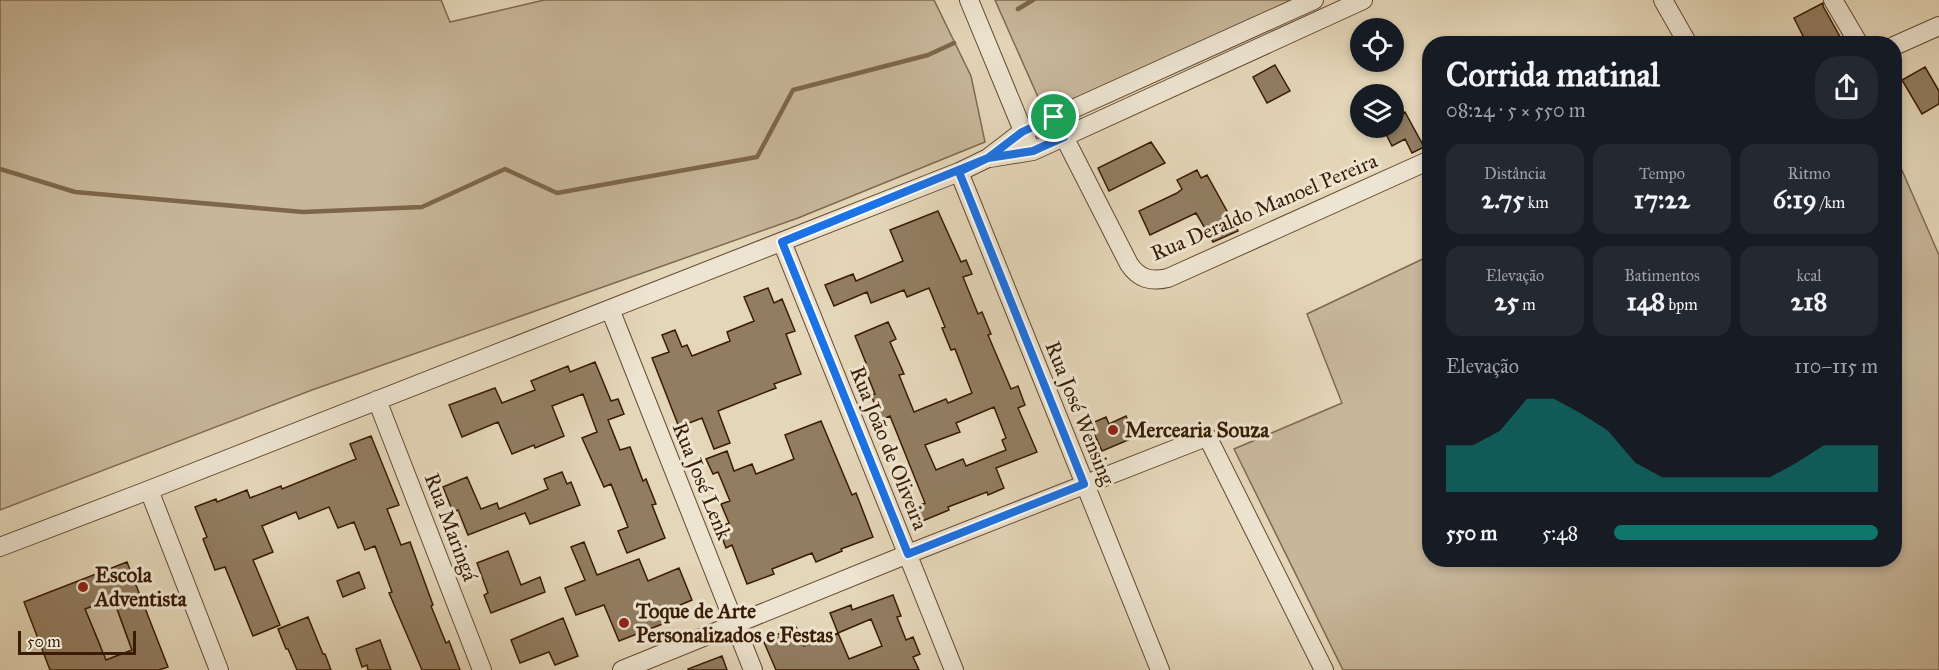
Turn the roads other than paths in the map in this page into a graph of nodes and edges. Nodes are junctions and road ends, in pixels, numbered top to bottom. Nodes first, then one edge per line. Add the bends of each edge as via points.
1 (1314, 0) edge
2 (1363, 0) edge
3 (1663, 0) edge
4 (1833, 0) edge
5 (969, 1) edge
6 (1939, 26) edge
7 (1684, 36) edge
8 (1854, 36) edge
9 (1902, 42) edge
10 (1054, 117) junction
11 (1022, 132) junction
12 (1064, 137) junction
13 (1033, 151) junction
14 (988, 158) junction
15 (1422, 164) edge
16 (959, 172) junction
17 (782, 242) junction
18 (610, 309) junction
19 (377, 400) junction
20 (1084, 484) junction
21 (149, 490) junction
22 (0, 547) edge
23 (908, 554) junction
24 (735, 625) junction
25 (219, 670) edge
26 (482, 670) edge
27 (622, 670) edge
28 (753, 670) edge
29 (954, 670) edge
30 (1160, 670) edge
31 (1324, 670) edge

1 - 10 street
2 - 12 street
3 - 7 street
4 - 8 street
5 - 11 street
6 - 9 street
10 - 11 street
10 - 12 street
11 - 13 street
11 - 14 street
12 - 13 street
12 - 15 street, Rua Deraldo Manoel Pereira via 1130,264 1141,277 1150,280 1168,278
13 - 14 street
14 - 16 street
16 - 17 street
16 - 20 street, Rua José Wensing
17 - 18 street
17 - 23 street, Rua João de Oliveira
18 - 19 street
18 - 24 street, Rua José Lenk
19 - 21 street
19 - 26 street, Rua Maringá
20 - 23 street
20 - 30 street, Rua José Wensing
20 - 31 street via 1208,438
21 - 22 street
21 - 25 street
23 - 24 street
23 - 29 street, Rua João de Oliveira
24 - 27 street
24 - 28 street, Rua José Lenk

